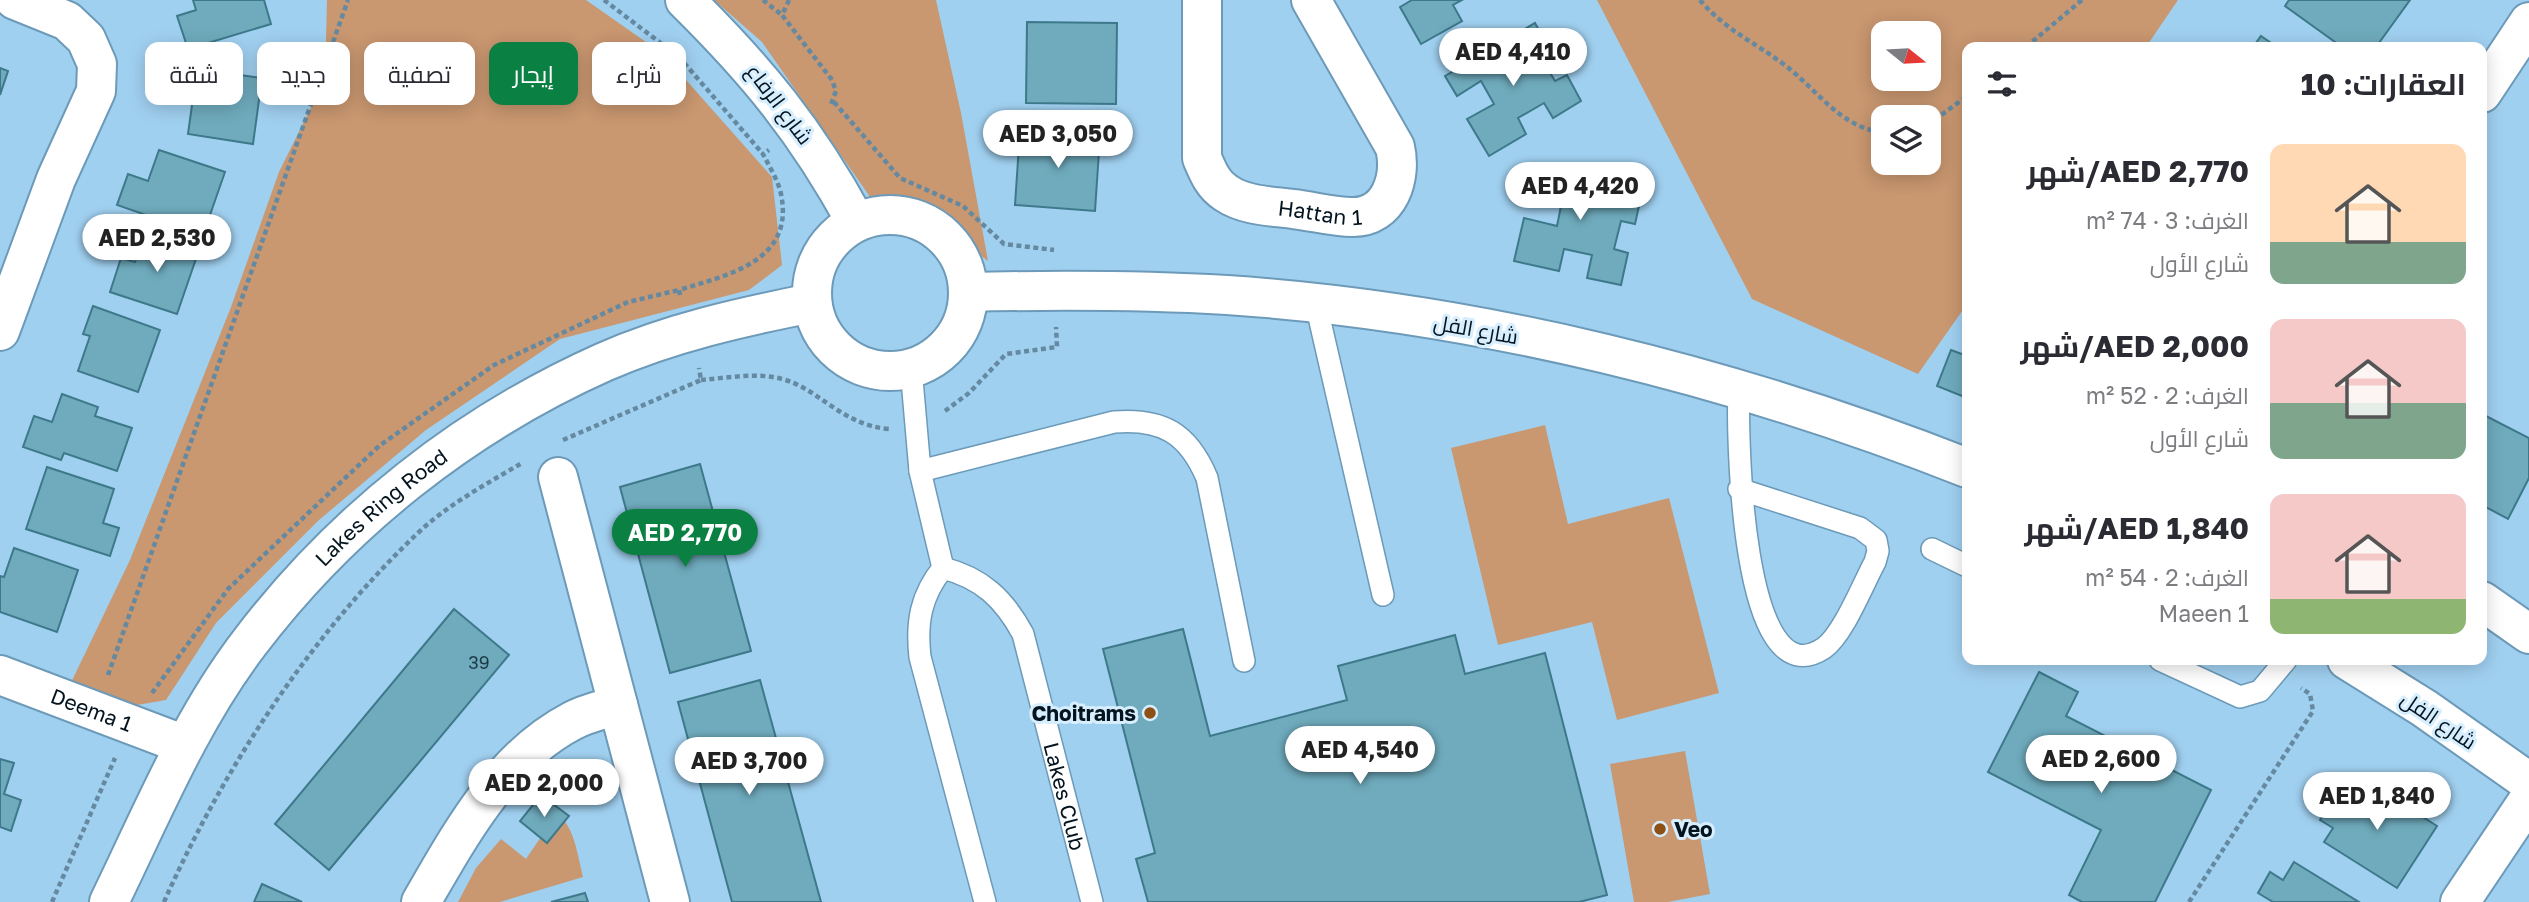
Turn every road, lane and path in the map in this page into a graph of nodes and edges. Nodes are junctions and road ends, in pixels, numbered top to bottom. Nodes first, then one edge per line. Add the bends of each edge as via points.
1 (15, 0) edge
2 (348, 0) edge
3 (604, 0) edge
4 (685, 0) edge
5 (764, 0) edge
6 (789, 0) edge
7 (1202, 0) edge
8 (1311, 0) edge
9 (1700, 0) edge
10 (2082, 0) edge
11 (782, 15) junction
12 (2529, 22) edge
13 (2032, 42) edge
14 (2487, 85) edge
15 (1962, 100) edge
16 (834, 102) junction
17 (1941, 115) edge
18 (1871, 128) edge
19 (803, 132) junction
20 (764, 154) junction
21 (856, 222) junction
22 (1055, 290) junction
23 (968, 292) junction
24 (812, 303) junction
25 (1316, 304) junction
26 (0, 331) edge
27 (691, 331) junction
28 (911, 368) junction
29 (701, 380) junction
30 (1739, 391) junction
31 (915, 428) junction
32 (549, 459) junction
33 (1962, 466) edge
34 (920, 471) junction
35 (1740, 489) junction
36 (1932, 549) dead end
37 (1962, 564) edge
38 (943, 568) junction
39 (1383, 595) dead end
40 (2487, 605) edge
41 (2529, 634) edge
42 (1244, 661) dead end
43 (2171, 665) edge
44 (2355, 665) edge
45 (2281, 666) edge
46 (0, 675) edge
47 (618, 705) junction
48 (95, 711) junction
49 (185, 745) junction
50 (2529, 782) edge
51 (2529, 799) edge
52 (110, 902) edge
53 (164, 902) edge
54 (421, 902) edge
55 (670, 902) edge
56 (985, 902) edge
57 (1092, 902) edge
58 (2189, 902) edge
59 (2460, 902) edge

1 - 26 street via 66,21 86,39 97,64 96,91 56,179
2 - 48 path
3 - 20 path via 679,57
4 - 19 street, شارع الرفاع via 745,58
5 - 11 path
6 - 11 path
7 - 8 street, Hattan 1 via 1202,159 1210,178 1225,193 1245,202 1354,217 1387,201 1399,165 1395,147
9 - 18 path via 1721,23 1786,65 1849,121
10 - 13 path
11 - 16 path via 832,80
12 - 14 street
15 - 17 path
16 - 19 path
16 - 22 path via 900,178 963,206 1004,244 1055,250
19 - 20 path
19 - 21 street, شارع الرفاع
20 - 27 path via 781,191 781,226 770,248 752,265 679,290
21 - 23 street via 881,214 908,216 931,226 951,243 964,267
21 - 24 street via 836,236 821,255 813,278
22 - 23 street, شارع الفل
22 - 25 street, شارع الفل via 1217,295
22 - 31 path via 1057,347 1006,354 969,393 931,422
23 - 28 street via 964,318 952,340 933,358
24 - 27 street, Lakes Ring Road
24 - 28 street via 820,328 835,350 858,364 883,371
25 - 30 street, شارع الفل via 1529,338
25 - 39 lane
27 - 29 path
27 - 49 street, Lakes Ring Road via 605,362 523,402 421,468 330,550 267,622
28 - 31 lane
29 - 31 path via 783,379 854,421 885,429
29 - 32 path
30 - 33 street, شارع الفل
30 - 35 lane
31 - 34 lane
32 - 47 street
32 - 53 path via 422,530 368,586 242,750
34 - 38 lane
34 - 42 lane via 1114,422 1137,420 1182,438 1198,456 1207,478
35 - 35 lane via 1860,528 1876,540 1875,562 1836,635 1813,654 1783,648 1773,636 1757,588
36 - 37 lane
38 - 56 lane via 928,587 921,609 920,657
38 - 57 lane, Lakes Club via 967,574 990,589 1010,609 1023,634
40 - 41 street
43 - 45 lane via 2240,696 2260,691
44 - 50 street, شارع الفل
45 - 58 path via 2310,694 2313,711
46 - 48 street, Deema 1
47 - 54 street via 573,720 532,746 499,781
47 - 55 street
48 - 49 street, Deema 1
49 - 52 street, Lakes Ring Road
51 - 59 street

